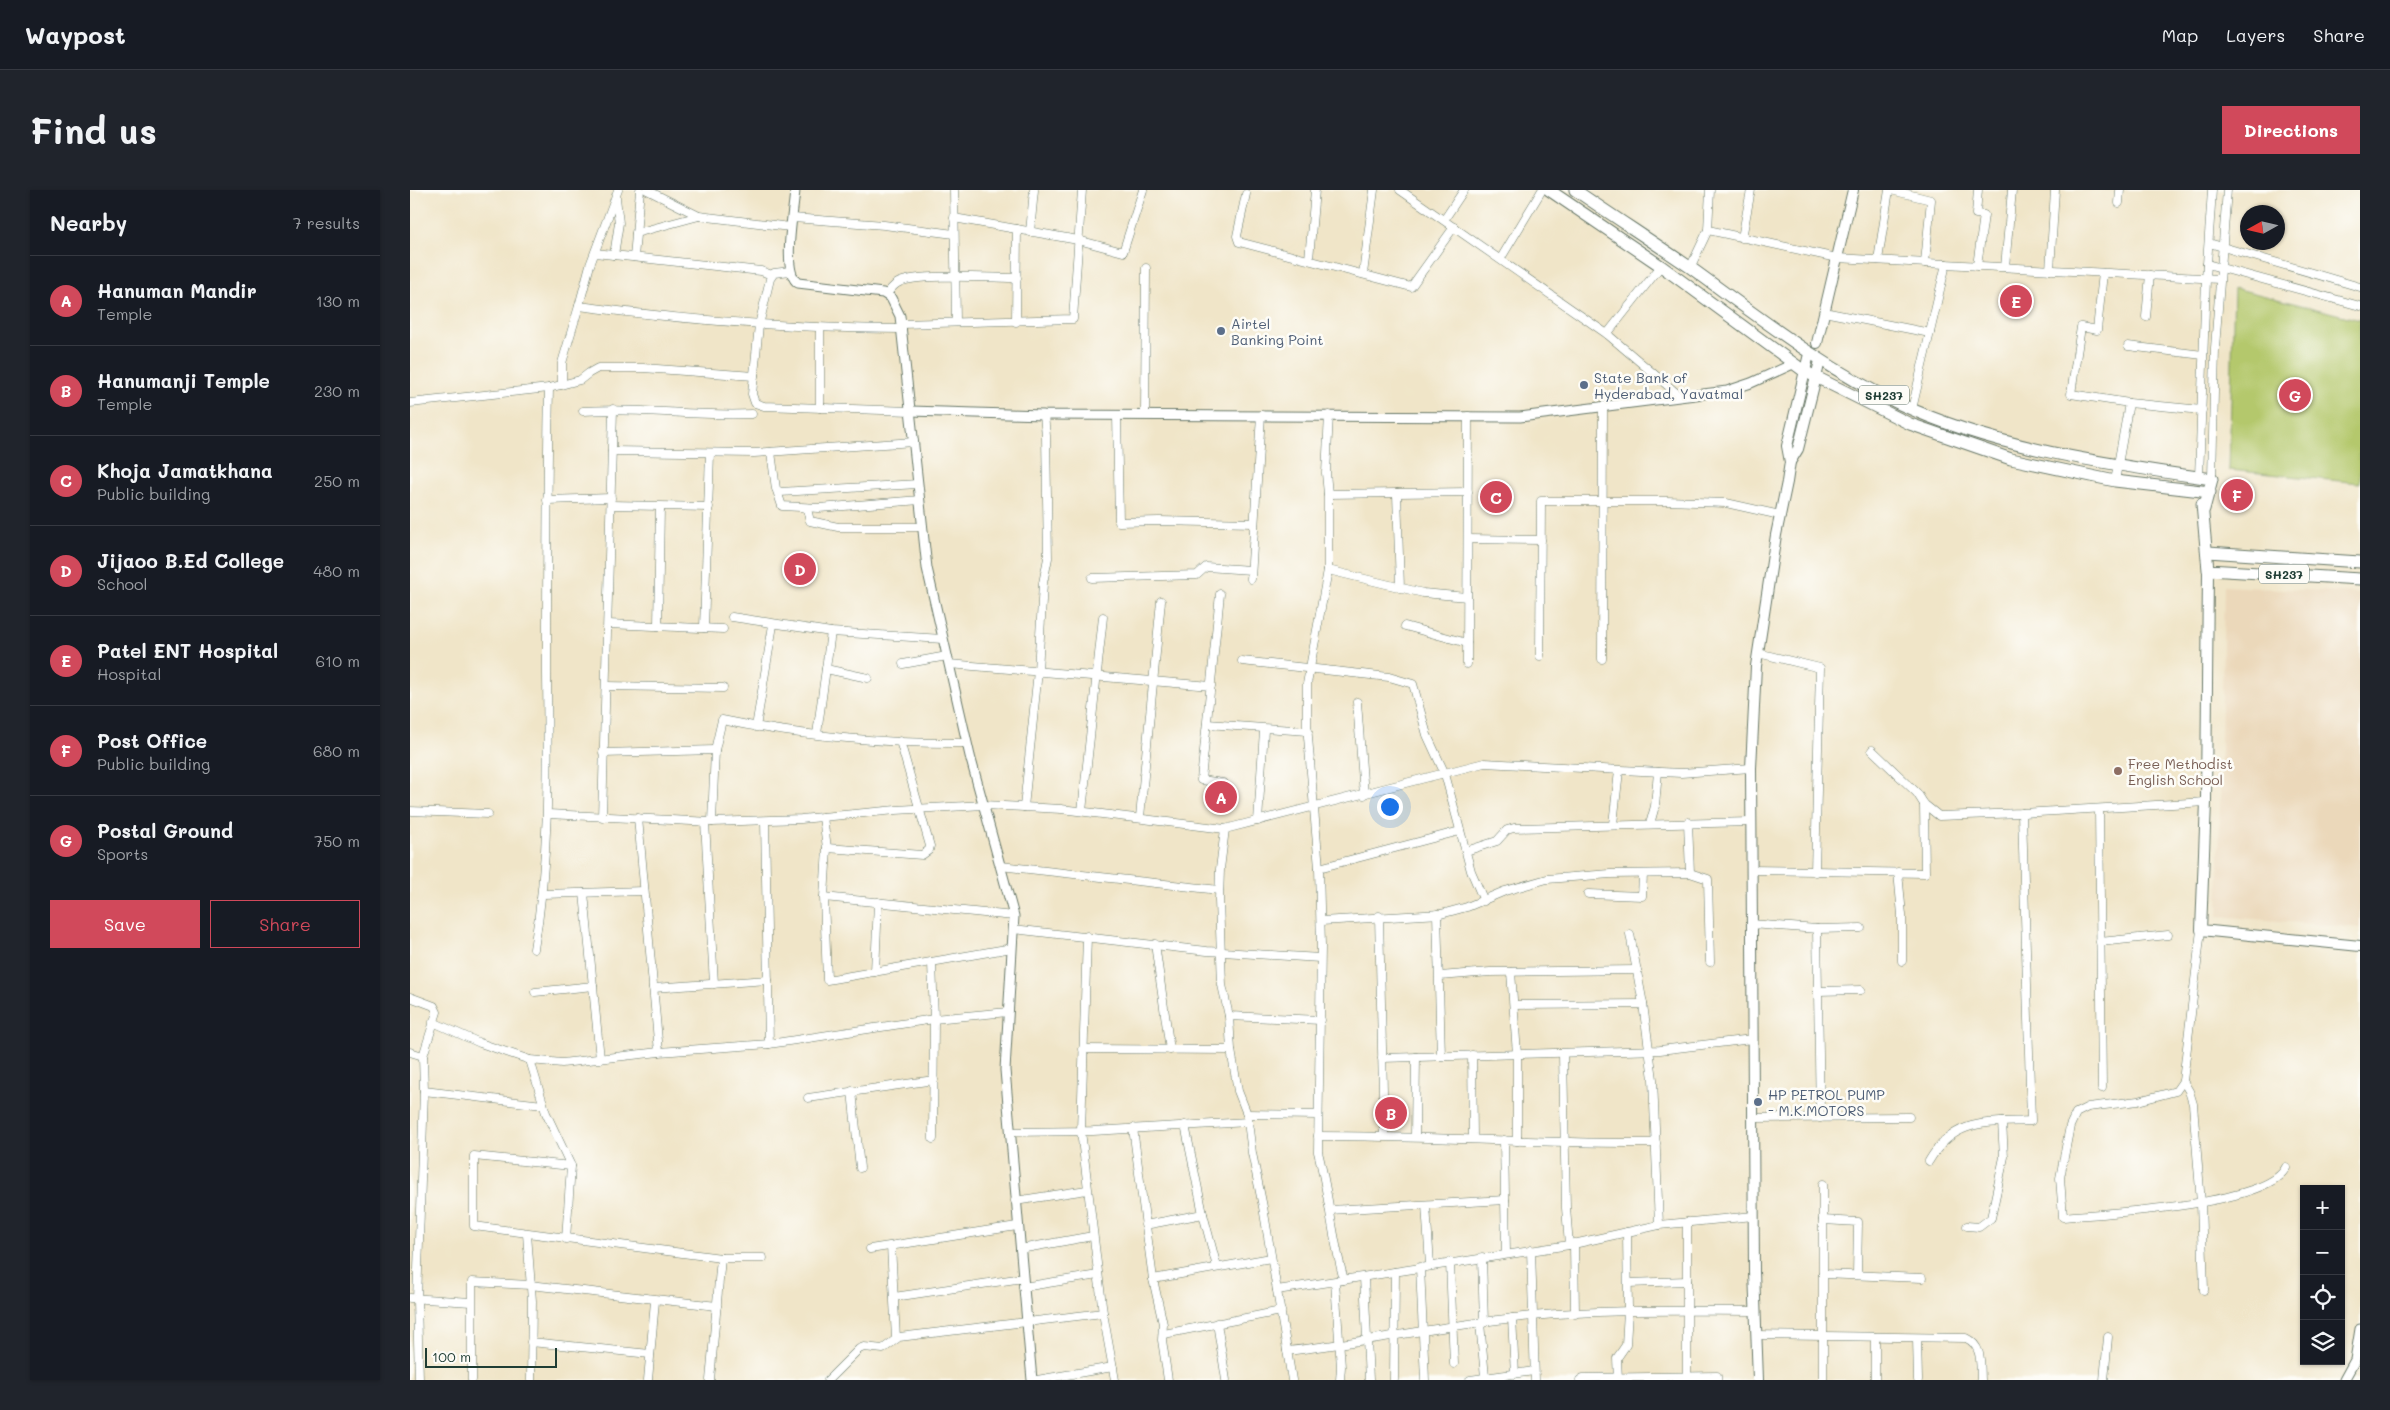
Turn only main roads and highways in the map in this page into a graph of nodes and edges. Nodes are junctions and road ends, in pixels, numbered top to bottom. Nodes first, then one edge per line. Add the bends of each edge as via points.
1 (1549, 190) edge
2 (1575, 190) edge
3 (1852, 190) edge
4 (1817, 343) road end
5 (1809, 354) junction
6 (1820, 361) junction
7 (1804, 371) junction
8 (1816, 378) junction
9 (1790, 462) junction
10 (2199, 478) junction
11 (2197, 491) junction
12 (2210, 492) junction
13 (2204, 509) junction
14 (2208, 552) junction
15 (2360, 562) edge
16 (2208, 570) junction
17 (2360, 579) edge
18 (2360, 946) edge
19 (1758, 1380) edge

1 - 7 main road, SH237 via 1661,266
2 - 5 main road, SH237
3 - 4 main road
5 - 6 main road, SH237
5 - 7 main road
6 - 8 main road
6 - 10 main road, SH237 via 1912,409 1999,439 2118,466
7 - 8 main road, SH237
7 - 9 main road via 1786,446
8 - 9 main road via 1798,449
8 - 11 main road, SH237 via 1910,424 2011,459 2115,481
9 - 19 main road via 1758,653 1751,768
10 - 11 main road
10 - 12 main road, SH237 via 2212,479
11 - 12 main road, SH237
11 - 13 main road
12 - 13 main road
13 - 14 main road
14 - 15 main road
14 - 16 main road
16 - 17 main road, SH237
16 - 18 main road via 2206,802 2201,930

